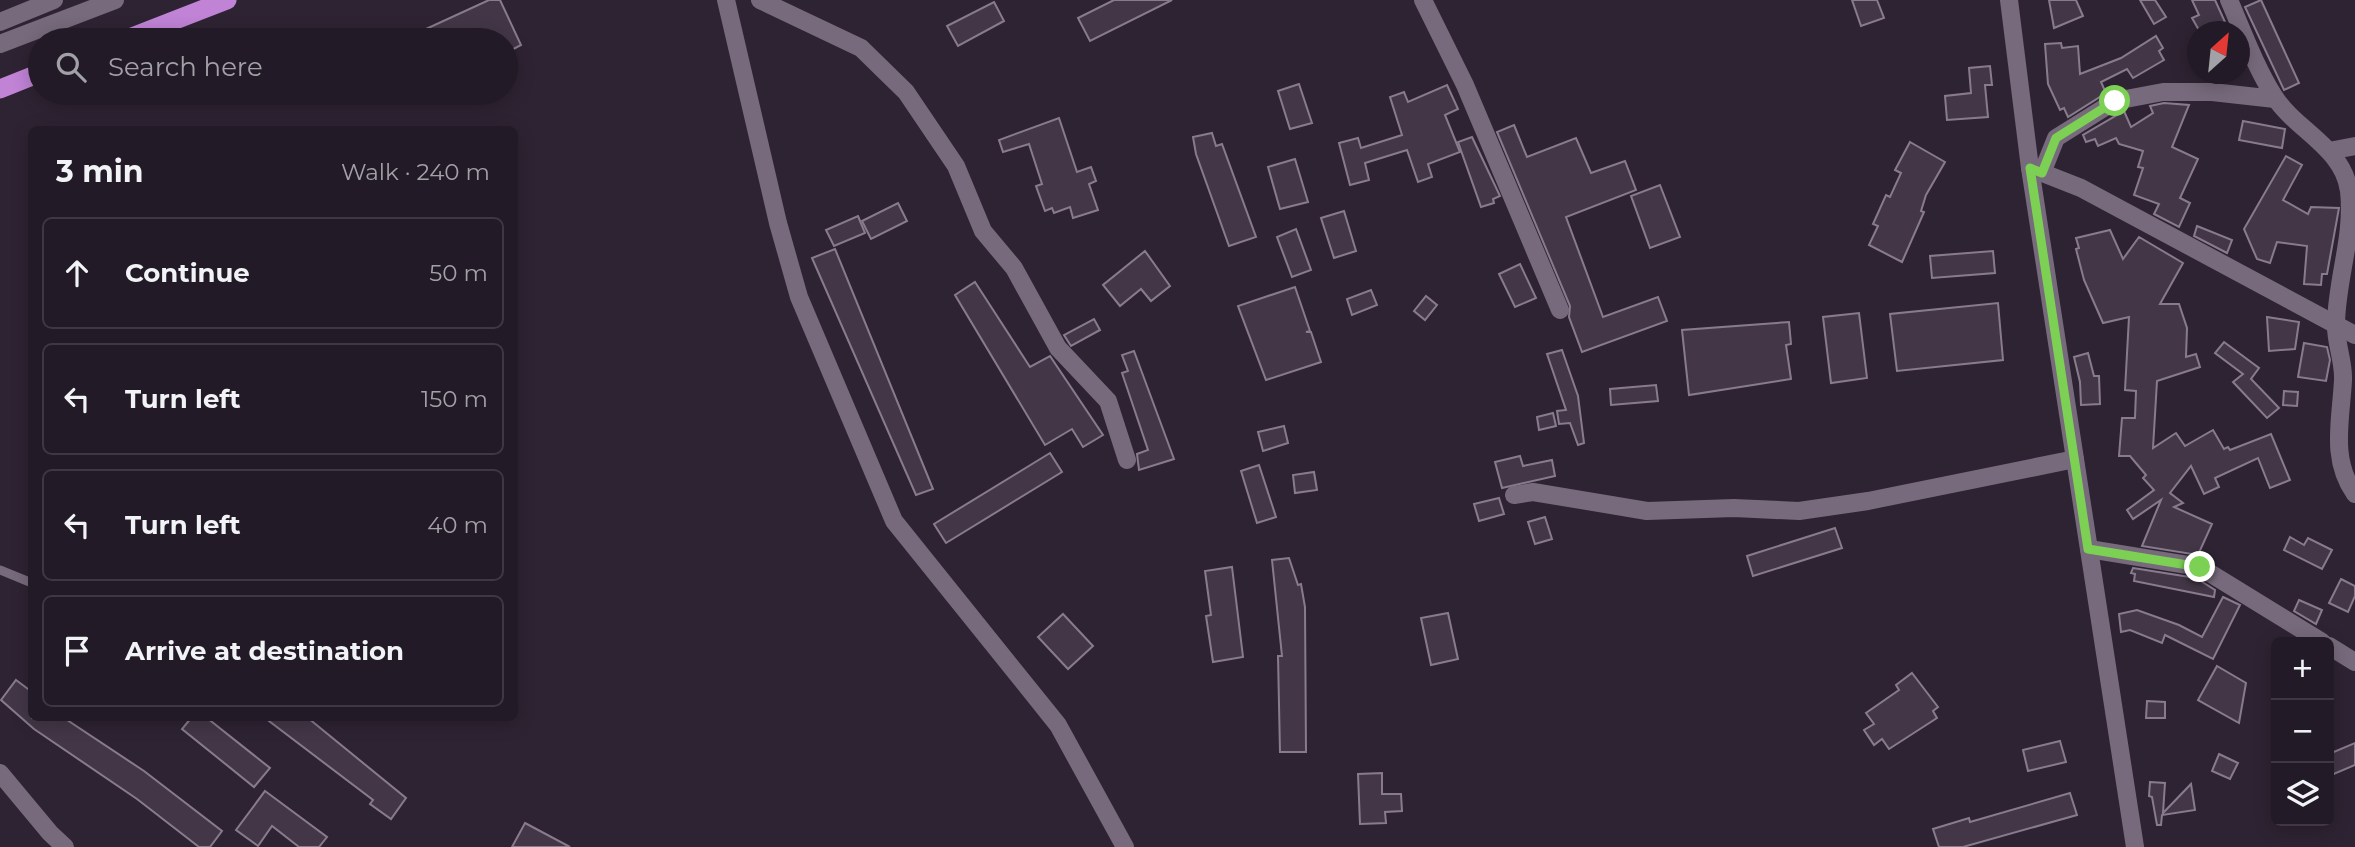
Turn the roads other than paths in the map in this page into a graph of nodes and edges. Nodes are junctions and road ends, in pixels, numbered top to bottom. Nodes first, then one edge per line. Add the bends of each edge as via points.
1 (54, 0) edge
2 (116, 0) edge
3 (227, 0) edge
4 (726, 0) edge
5 (760, 0) edge
6 (1423, 0) edge
7 (2009, 0) edge
8 (2229, 0) edge
9 (0, 22) edge
10 (42, 28) edge
11 (155, 28) edge
12 (28, 33) edge
13 (0, 44) edge
14 (28, 78) edge
15 (0, 89) edge
16 (2275, 99) junction
17 (2355, 146) edge
18 (2329, 151) junction
19 (2036, 170) junction
20 (1560, 310) dead end
21 (2336, 325) junction
22 (2355, 335) edge
23 (2075, 459) junction
24 (1127, 460) dead end
25 (2355, 494) edge
26 (1514, 495) dead end
27 (2088, 549) junction
28 (0, 569) edge
29 (28, 581) edge
30 (2314, 637) edge
31 (2334, 649) edge
32 (2355, 663) edge
33 (0, 773) edge
34 (65, 847) edge
35 (1125, 847) edge
36 (2135, 847) edge

1 - 9 street
2 - 10 street
3 - 11 highway
4 - 35 street via 799,297 894,521 1058,725
5 - 24 street via 861,48 906,92 956,166 983,231 1014,268 1058,348 1108,401
6 - 20 street via 1465,85
7 - 19 street
8 - 16 street
12 - 13 street
14 - 15 highway
16 - 18 street
16 - 19 street via 2176,92 2115,101 2056,138
17 - 18 street
18 - 21 street via 2348,188 2350,235
19 - 21 street via 2081,188
19 - 23 street
21 - 22 street
21 - 25 street via 2344,369 2338,421 2340,464
23 - 26 street via 1799,511 1647,511 1533,492
23 - 27 street
27 - 30 street via 2200,567
27 - 36 street
28 - 29 lane
31 - 32 street
33 - 34 street

